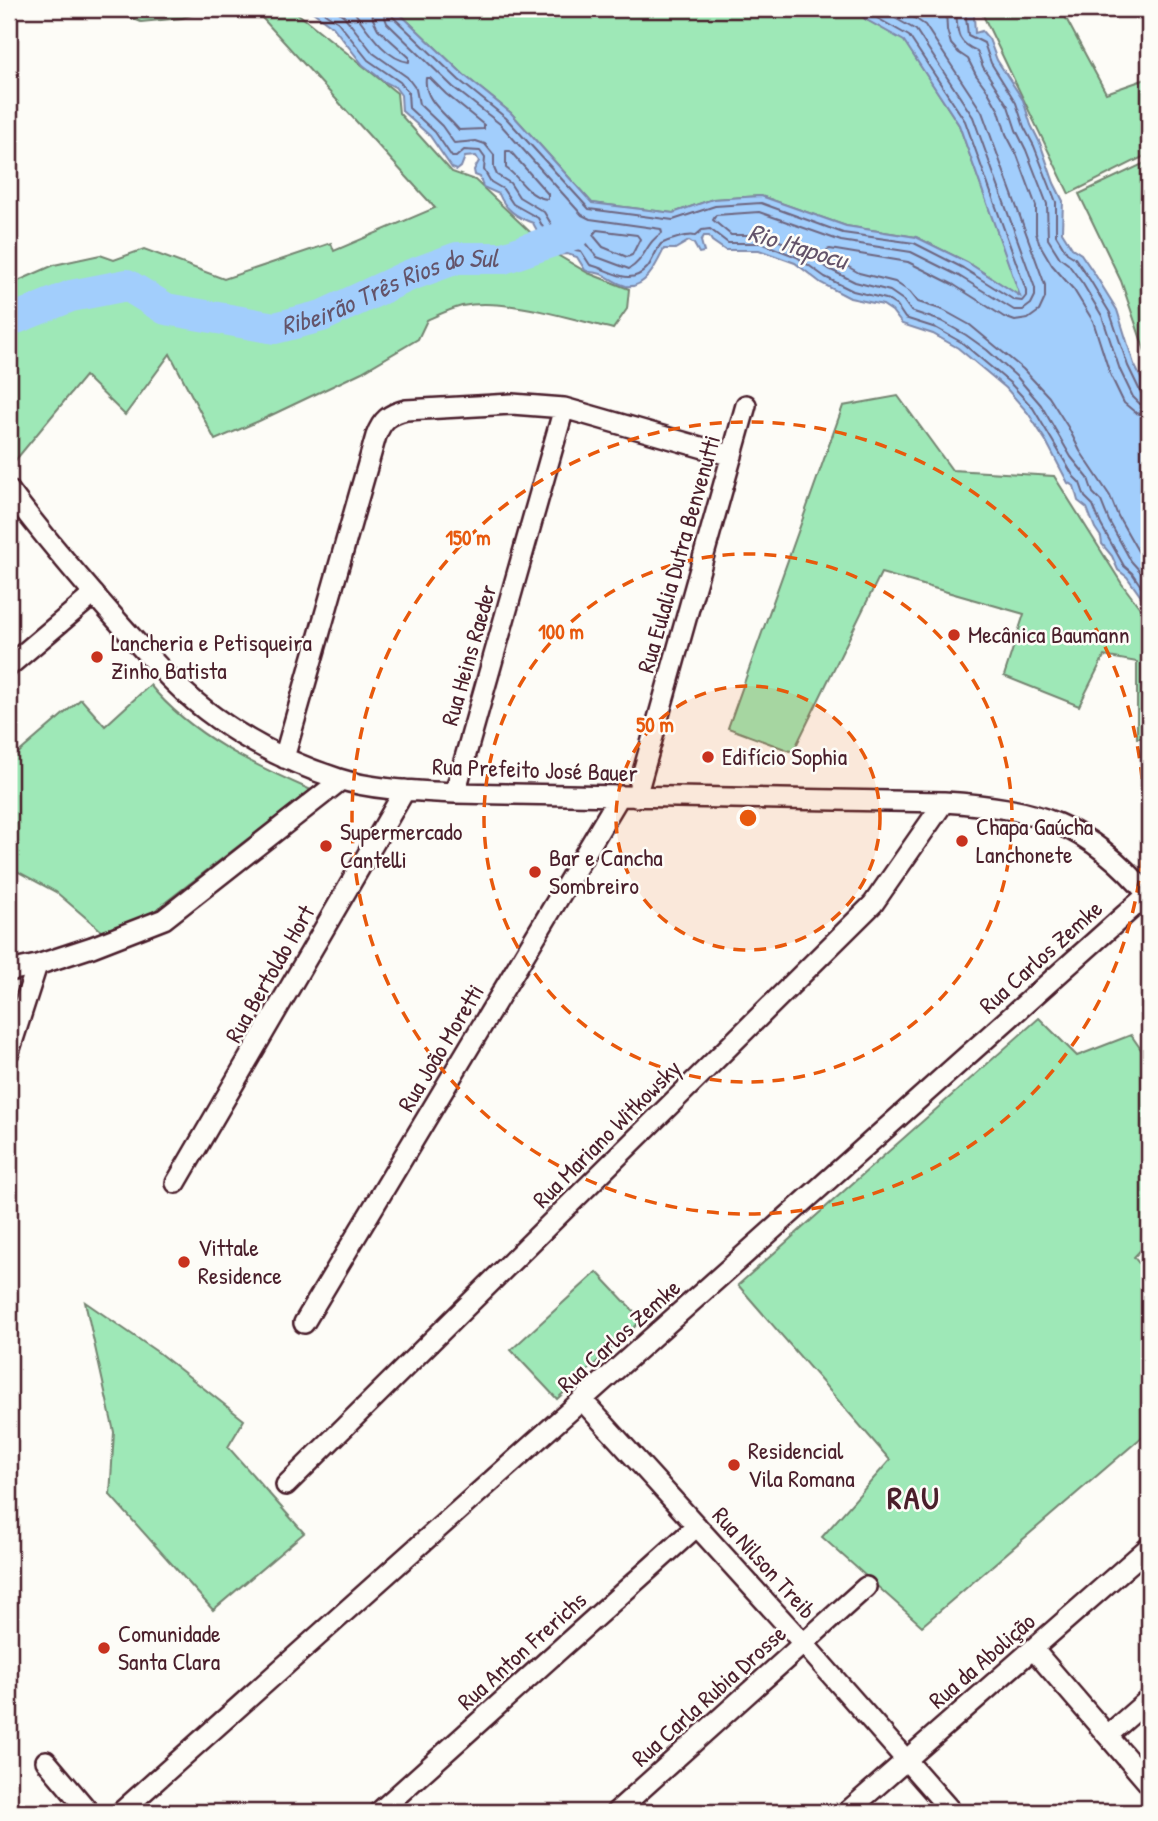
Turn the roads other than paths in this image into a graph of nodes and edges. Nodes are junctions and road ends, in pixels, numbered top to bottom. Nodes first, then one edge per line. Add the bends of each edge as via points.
1 (746, 405) dead end
2 (564, 408) junction
3 (732, 456) junction
4 (9, 490) edge
5 (94, 594) junction
6 (9, 666) edge
7 (284, 758) junction
8 (341, 780) junction
9 (405, 790) junction
10 (455, 793) junction
11 (627, 797) junction
12 (944, 802) junction
13 (1149, 895) edge
14 (37, 965) junction
15 (9, 971) edge
16 (9, 1052) edge
17 (176, 1183) dead end
18 (304, 1323) dead end
19 (583, 1401) junction
20 (286, 1485) dead end
21 (697, 1526) junction
22 (1149, 1546) edge
23 (866, 1587) dead end
24 (804, 1644) junction
25 (1033, 1649) junction
26 (1149, 1699) edge
27 (1108, 1735) junction
28 (906, 1760) junction
29 (46, 1761) dead end
30 (1149, 1784) edge
31 (89, 1812) edge
32 (121, 1812) edge
33 (379, 1812) edge
34 (615, 1812) edge
35 (847, 1812) edge
36 (952, 1812) edge

1 - 3 street, Rua Eulalia Dutra Benvenutti
2 - 3 street
2 - 7 street via 512,404 406,410 380,425
2 - 10 street, Rua Heins Raeder
3 - 11 street, Rua Eulalia Dutra Benvenutti
4 - 5 street, Rua Prefeito José Bauer
5 - 6 street
5 - 7 street, Rua Prefeito José Bauer via 151,658 214,717
7 - 8 street, Rua Prefeito José Bauer
8 - 9 street, Rua Prefeito José Bauer
8 - 14 street via 164,919
9 - 10 street, Rua Prefeito José Bauer
9 - 17 street, Rua Bertoldo Hort
10 - 11 street, Rua Prefeito José Bauer
11 - 12 street, Rua Prefeito José Bauer
11 - 18 street, Rua João Moretti
12 - 13 street, Rua Prefeito José Bauer via 989,805 1050,820 1109,853
12 - 20 street, Rua Mariano Witkowsky via 873,904
13 - 19 street, Rua Carlos Zemke
14 - 15 street
14 - 16 street
19 - 21 street, Rua Nilson Treib
19 - 32 street, Rua Carlos Zemke
21 - 24 street, Rua Nilson Treib
21 - 33 street, Rua Anton Frerichs
22 - 25 street, Rua da Abolição
23 - 24 street, Rua Carla Rubia Drosse
24 - 28 street, Rua Nilson Treib
24 - 34 street, Rua Carla Rubia Drosse
25 - 27 street
25 - 28 street, Rua da Abolição
26 - 27 street
27 - 30 street
28 - 35 street, Rua da Abolição
28 - 36 street, Rua Nilson Treib
29 - 31 street

